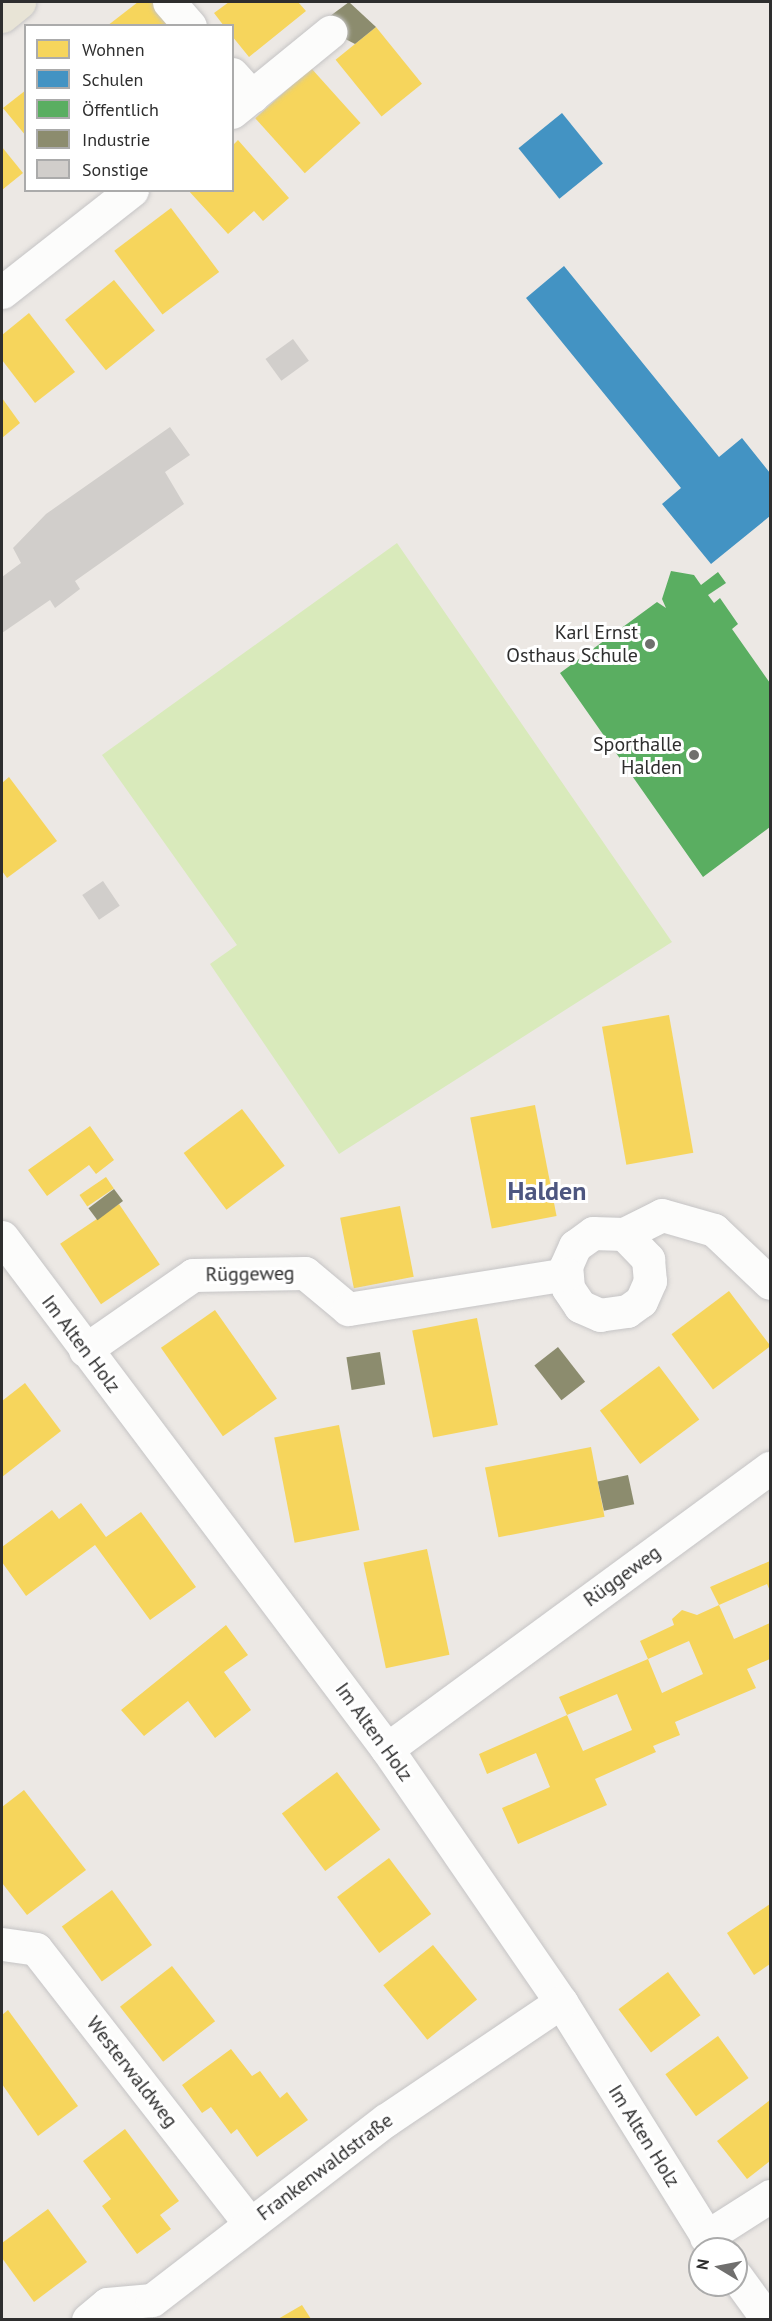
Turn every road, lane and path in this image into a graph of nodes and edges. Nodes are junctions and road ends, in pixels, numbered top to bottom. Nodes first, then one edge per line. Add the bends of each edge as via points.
1 (19, 2) edge
2 (169, 2) edge
3 (2, 16) edge
4 (188, 24) edge
5 (330, 32) dead end
6 (239, 94) edge
7 (129, 192) edge
8 (2, 292) edge
9 (624, 1234) junction
10 (2, 1237) edge
11 (566, 1274) junction
12 (771, 1283) edge
13 (85, 1350) junction
14 (771, 1468) edge
15 (387, 1749) junction
16 (2, 1944) edge
17 (561, 2002) junction
18 (771, 2196) edge
19 (249, 2223) junction
20 (707, 2237) edge
21 (719, 2237) edge
22 (748, 2292) edge
23 (88, 2319) edge
24 (768, 2319) edge

1 - 3 main road
2 - 4 street
5 - 6 street
7 - 8 street
9 - 11 street via 593,1233 576,1246
9 - 11 street via 648,1259 650,1281 640,1301 627,1311 600,1315 580,1306
9 - 12 street via 662,1215 689,1220 714,1230
10 - 13 street, Im Alten Holz
11 - 13 street, Rüggeweg via 348,1309 305,1273 193,1275
13 - 15 street, Im Alten Holz
14 - 15 street, Rüggeweg
15 - 17 street, Im Alten Holz
16 - 19 street, Westerwaldweg via 36,1949
17 - 19 street, Frankenwaldstraße via 386,2120
17 - 20 street, Im Alten Holz
18 - 21 street
19 - 23 street, Frankenwaldstraße via 152,2300 107,2304
22 - 24 street

